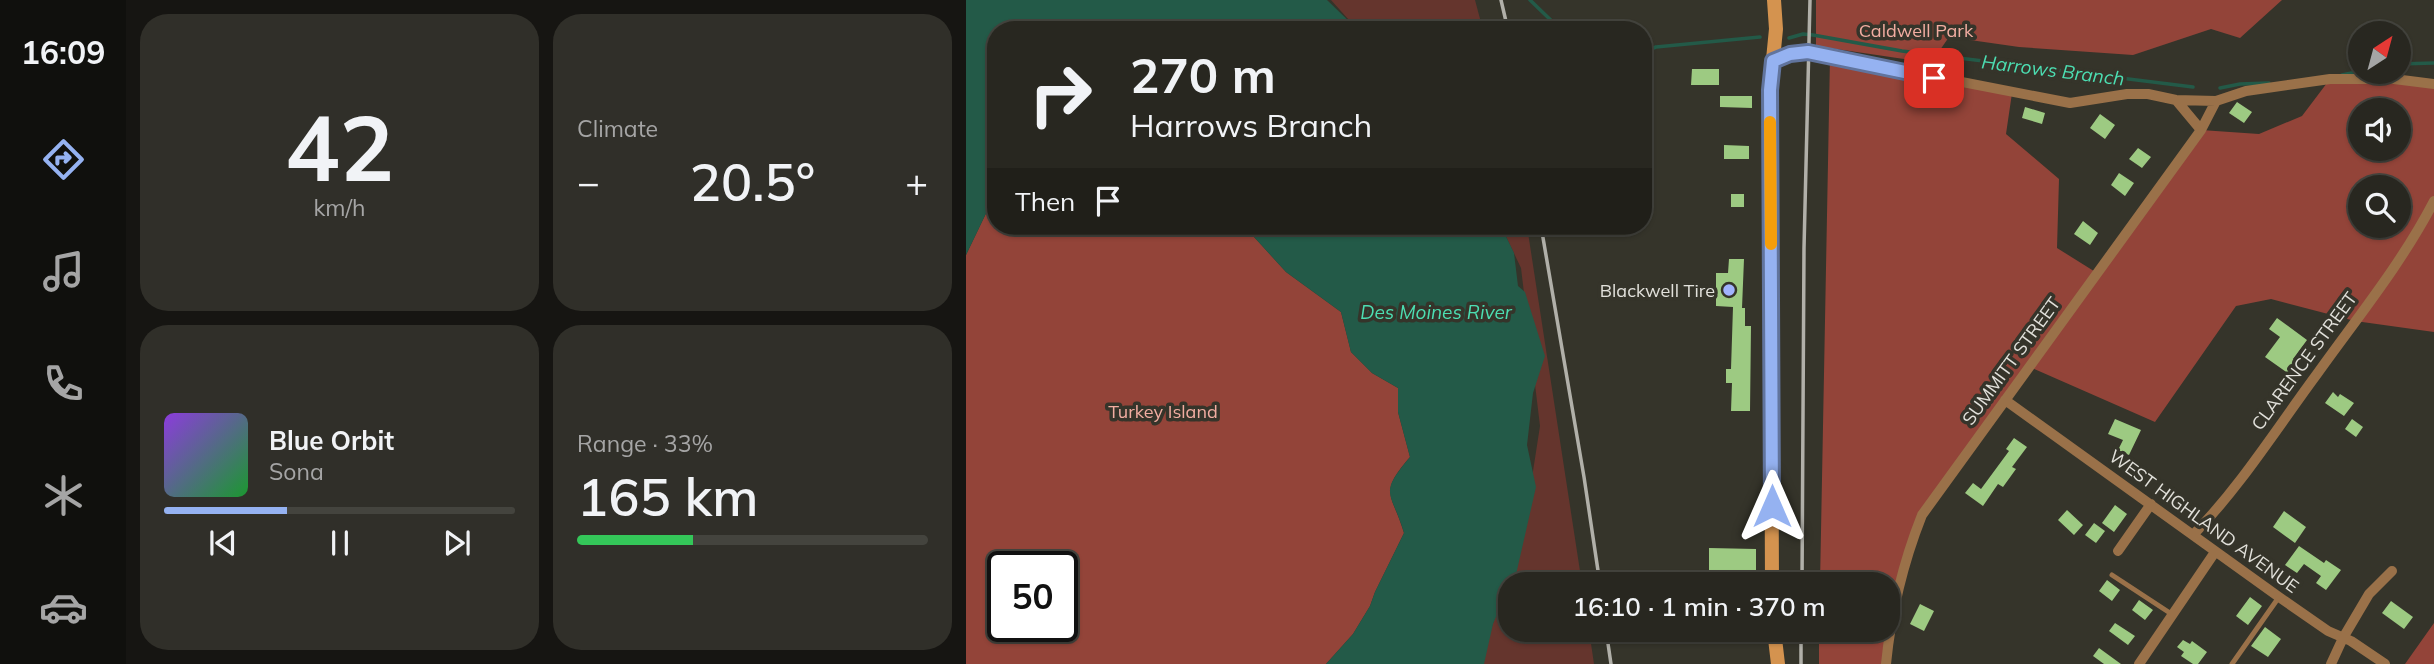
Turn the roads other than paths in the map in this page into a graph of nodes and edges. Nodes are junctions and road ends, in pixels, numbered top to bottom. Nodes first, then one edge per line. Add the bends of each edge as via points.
1 (1774, 0) edge
2 (1773, 61) junction
3 (2434, 84) edge
4 (2176, 100) junction
5 (2216, 101) junction
6 (2201, 130) junction
7 (2434, 201) edge
8 (2005, 400) junction
9 (2151, 504) junction
10 (2193, 535) junction
11 (2118, 551) dead end
12 (2215, 552) junction
13 (2392, 571) dead end
14 (1772, 572) edge
15 (2112, 575) dead end
16 (2279, 597) junction
17 (2172, 615) junction
18 (2343, 638) junction
19 (1775, 642) edge
20 (1778, 664) edge
21 (1886, 664) edge
22 (2139, 664) edge
23 (2232, 664) edge
24 (2331, 664) edge
25 (2385, 664) edge

1 - 2 main road
2 - 4 street via 1808,52 2070,103 2127,94
2 - 14 main road
3 - 5 street via 2330,79 2246,91
4 - 5 street
4 - 6 street
5 - 6 street, SUMMITT STREET
6 - 8 street, SUMMITT STREET
7 - 10 street, CLARENCE STREET via 2415,238
8 - 9 street, WEST HIGHLAND AVENUE
8 - 21 street, SUMMITT STREET via 1922,515 1908,549
9 - 10 street, WEST HIGHLAND AVENUE
9 - 11 street
10 - 12 street, WEST HIGHLAND AVENUE
12 - 16 street, WEST HIGHLAND AVENUE
12 - 17 street
13 - 18 street via 2369,594
15 - 17 lane
16 - 18 street, WEST HIGHLAND AVENUE
16 - 23 lane
17 - 22 street
18 - 24 street
18 - 25 street, WEST HIGHLAND AVENUE
19 - 20 main road

